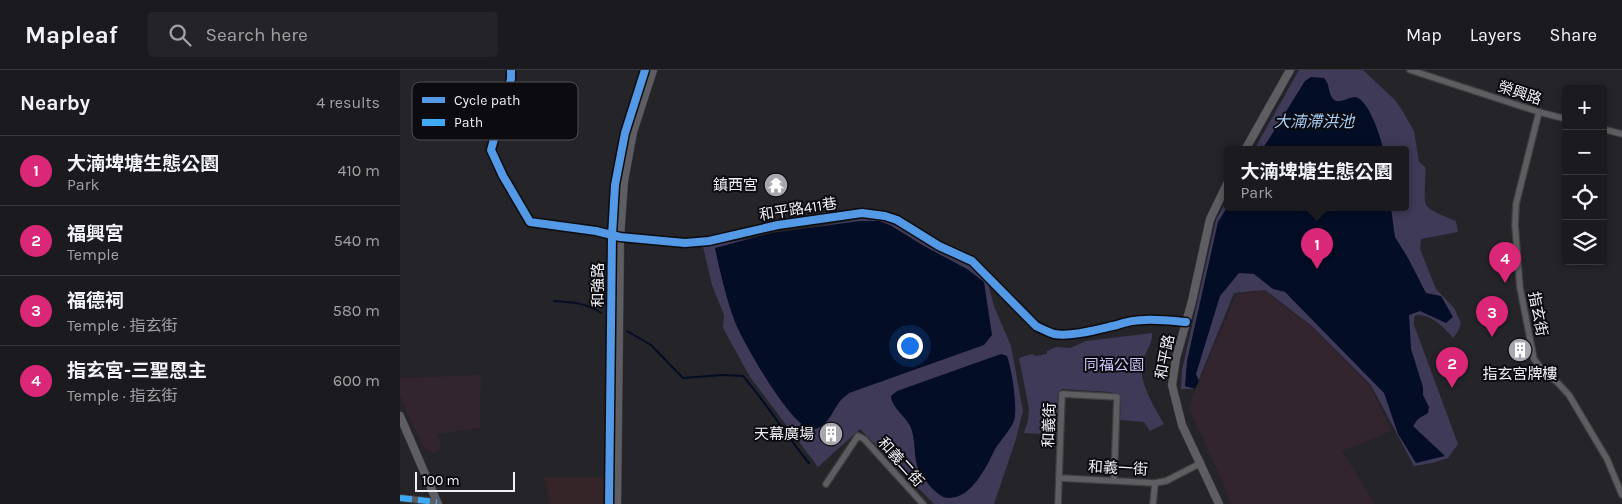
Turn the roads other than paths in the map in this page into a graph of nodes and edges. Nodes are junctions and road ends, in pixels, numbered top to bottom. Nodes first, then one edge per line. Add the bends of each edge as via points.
1 (645, 70) edge
2 (654, 70) edge
3 (1290, 70) edge
4 (1410, 70) edge
5 (1539, 112) junction
6 (1562, 118) edge
7 (1607, 130) edge
8 (1622, 134) edge
9 (494, 140) edge
10 (1247, 146) edge
11 (1224, 190) edge
12 (612, 236) junction
13 (620, 237) junction
14 (1186, 322) junction
15 (400, 416) edge
16 (1201, 464) junction
17 (1059, 478) junction
18 (1114, 480) junction
19 (1155, 482) junction
20 (826, 484) dead end
21 (1622, 495) edge
22 (400, 498) edge
23 (438, 503) edge
24 (609, 504) edge
25 (618, 504) edge
26 (923, 504) edge
27 (1058, 504) edge
28 (1153, 504) edge
29 (1219, 504) edge

1 - 12 street, 和強路 via 617,164
2 - 13 street, 和強路 via 627,158
3 - 10 street
4 - 5 street, 榮興路
5 - 6 street, 榮興路
5 - 21 street, 指玄街 via 1516,204 1520,288 1534,359 1569,395 1607,459
7 - 8 street
9 - 12 street, 和平路411巷 via 491,150 530,222
11 - 14 street, 和平路 via 1210,219
12 - 13 street, 和平路411巷
12 - 24 street, 和強路
13 - 14 street, 和平路411巷 via 685,243 709,241 786,224 873,213 897,220 939,246 972,261 1036,326 1046,331 1067,334 1157,319
13 - 25 street, 和強路
14 - 16 street, 和平路 via 1172,385 1182,425
15 - 23 street
16 - 19 street, 和義一街 via 1166,481
16 - 29 street, 和平路
17 - 18 street, 和義一街
17 - 18 street, 和義街 via 1062,394 1117,397
17 - 27 street, 和義街
18 - 19 street, 和義一街
19 - 28 street
20 - 26 street, 和義二街 via 858,436
22 - 23 street

